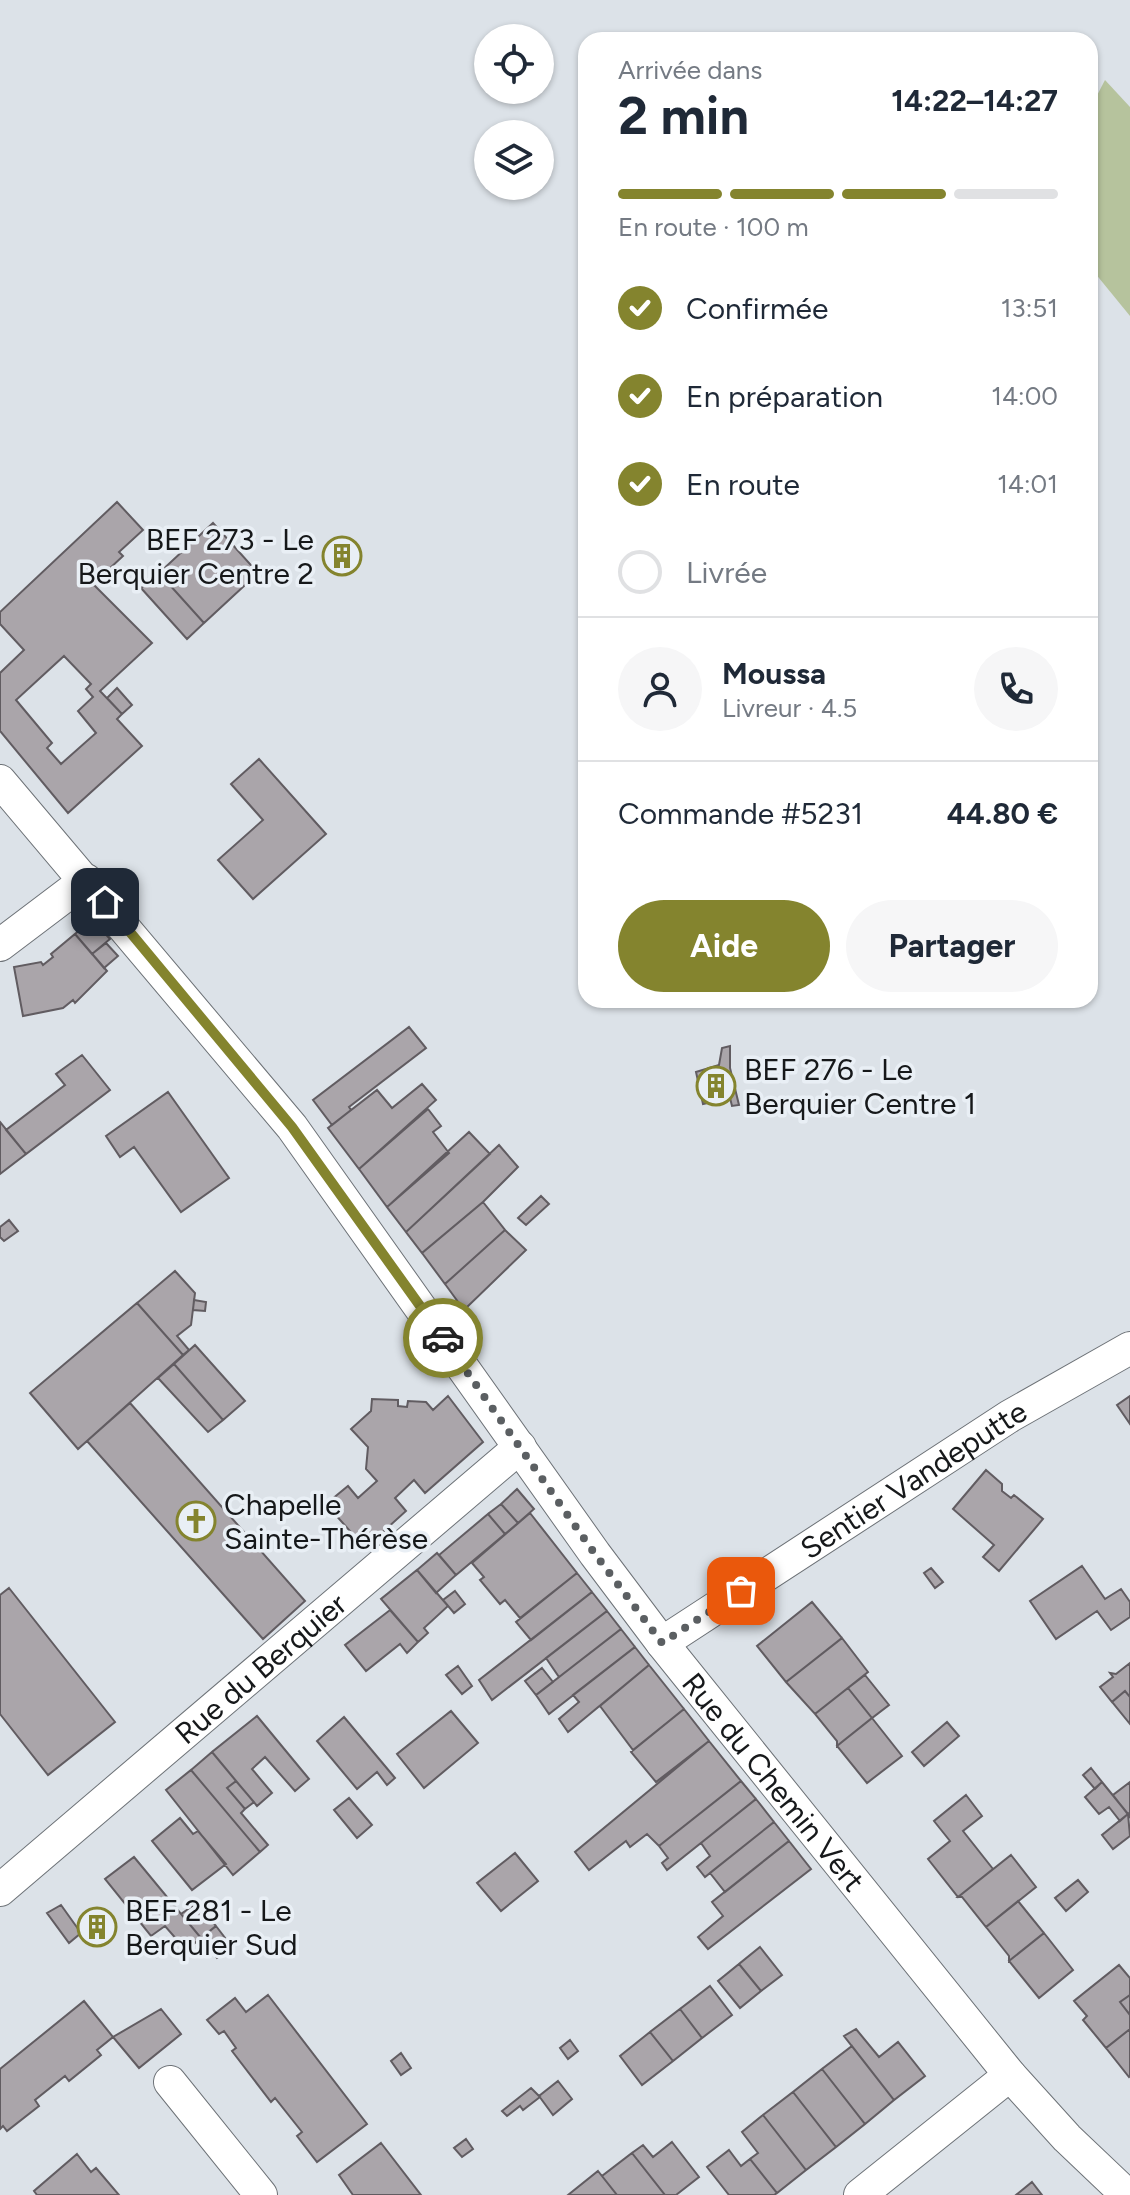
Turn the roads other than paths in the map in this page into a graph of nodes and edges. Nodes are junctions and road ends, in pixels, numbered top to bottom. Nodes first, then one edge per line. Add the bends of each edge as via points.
1 (0, 781) edge
2 (86, 880) junction
3 (0, 945) edge
4 (1130, 1348) edge
5 (520, 1447) junction
6 (662, 1643) junction
7 (0, 1890) edge
8 (1010, 2075) junction
9 (170, 2082) dead end
10 (261, 2195) edge
11 (860, 2195) edge
12 (1127, 2195) edge

1 - 2 street, Rue du Chemin Vert
2 - 3 street
2 - 5 street, Rue du Chemin Vert via 292,1127
4 - 6 street, Sentier Vandeputte via 999,1424
5 - 6 street, Rue du Chemin Vert
5 - 7 street, Rue du Berquier
6 - 8 street, Rue du Chemin Vert
8 - 11 street
8 - 12 street, Rue du Chemin Vert
9 - 10 street

